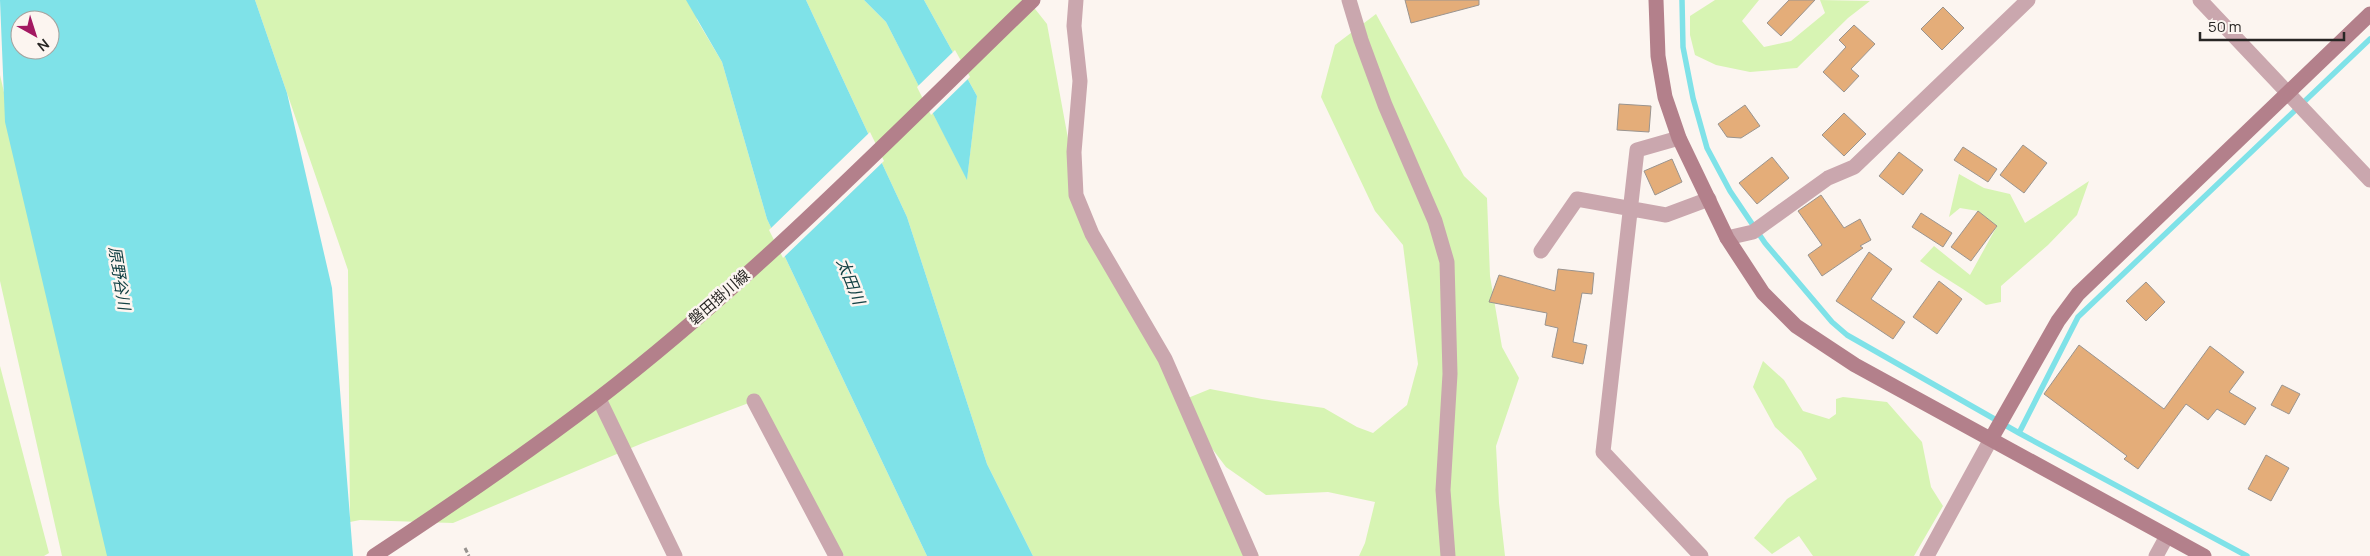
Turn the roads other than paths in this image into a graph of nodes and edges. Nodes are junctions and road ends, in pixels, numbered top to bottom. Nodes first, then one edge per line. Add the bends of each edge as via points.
1 (1033, 0) edge
2 (1076, 0) edge
3 (1348, 0) edge
4 (1656, 0) edge
5 (2028, 0) edge
6 (2200, 0) edge
7 (2370, 14) edge
8 (2288, 92) junction
9 (1679, 138) junction
10 (2370, 180) edge
11 (1709, 199) junction
12 (1630, 208) junction
13 (1727, 238) junction
14 (1541, 251) dead end
15 (599, 398) junction
16 (754, 401) dead end
17 (1991, 439) junction
18 (2167, 536) junction
19 (374, 556) edge
20 (675, 556) edge
21 (836, 556) edge
22 (1251, 556) edge
23 (1448, 556) edge
24 (1701, 556) edge
25 (1927, 556) edge
26 (2156, 556) edge
27 (2204, 556) edge

1 - 15 street, 磐田掛川線 via 782,242
2 - 22 street via 1074,26 1080,81 1074,152 1076,195 1092,234 1165,359
3 - 23 street via 1385,105 1435,221 1447,262 1450,374 1443,490
4 - 9 street via 1658,56 1665,97
5 - 13 street via 1854,167 1828,178 1753,232
6 - 8 street
7 - 8 street
8 - 10 street
8 - 17 street via 2078,294 2058,321
9 - 11 street
9 - 12 street via 1637,150
11 - 12 street via 1666,215
11 - 13 street
12 - 14 street via 1577,199
12 - 24 street via 1603,452
13 - 17 street via 1764,292 1796,326 1855,365
15 - 19 street, 磐田掛川線 via 467,494
15 - 20 street
16 - 21 street
17 - 18 street
17 - 25 street
18 - 26 street
18 - 27 street

